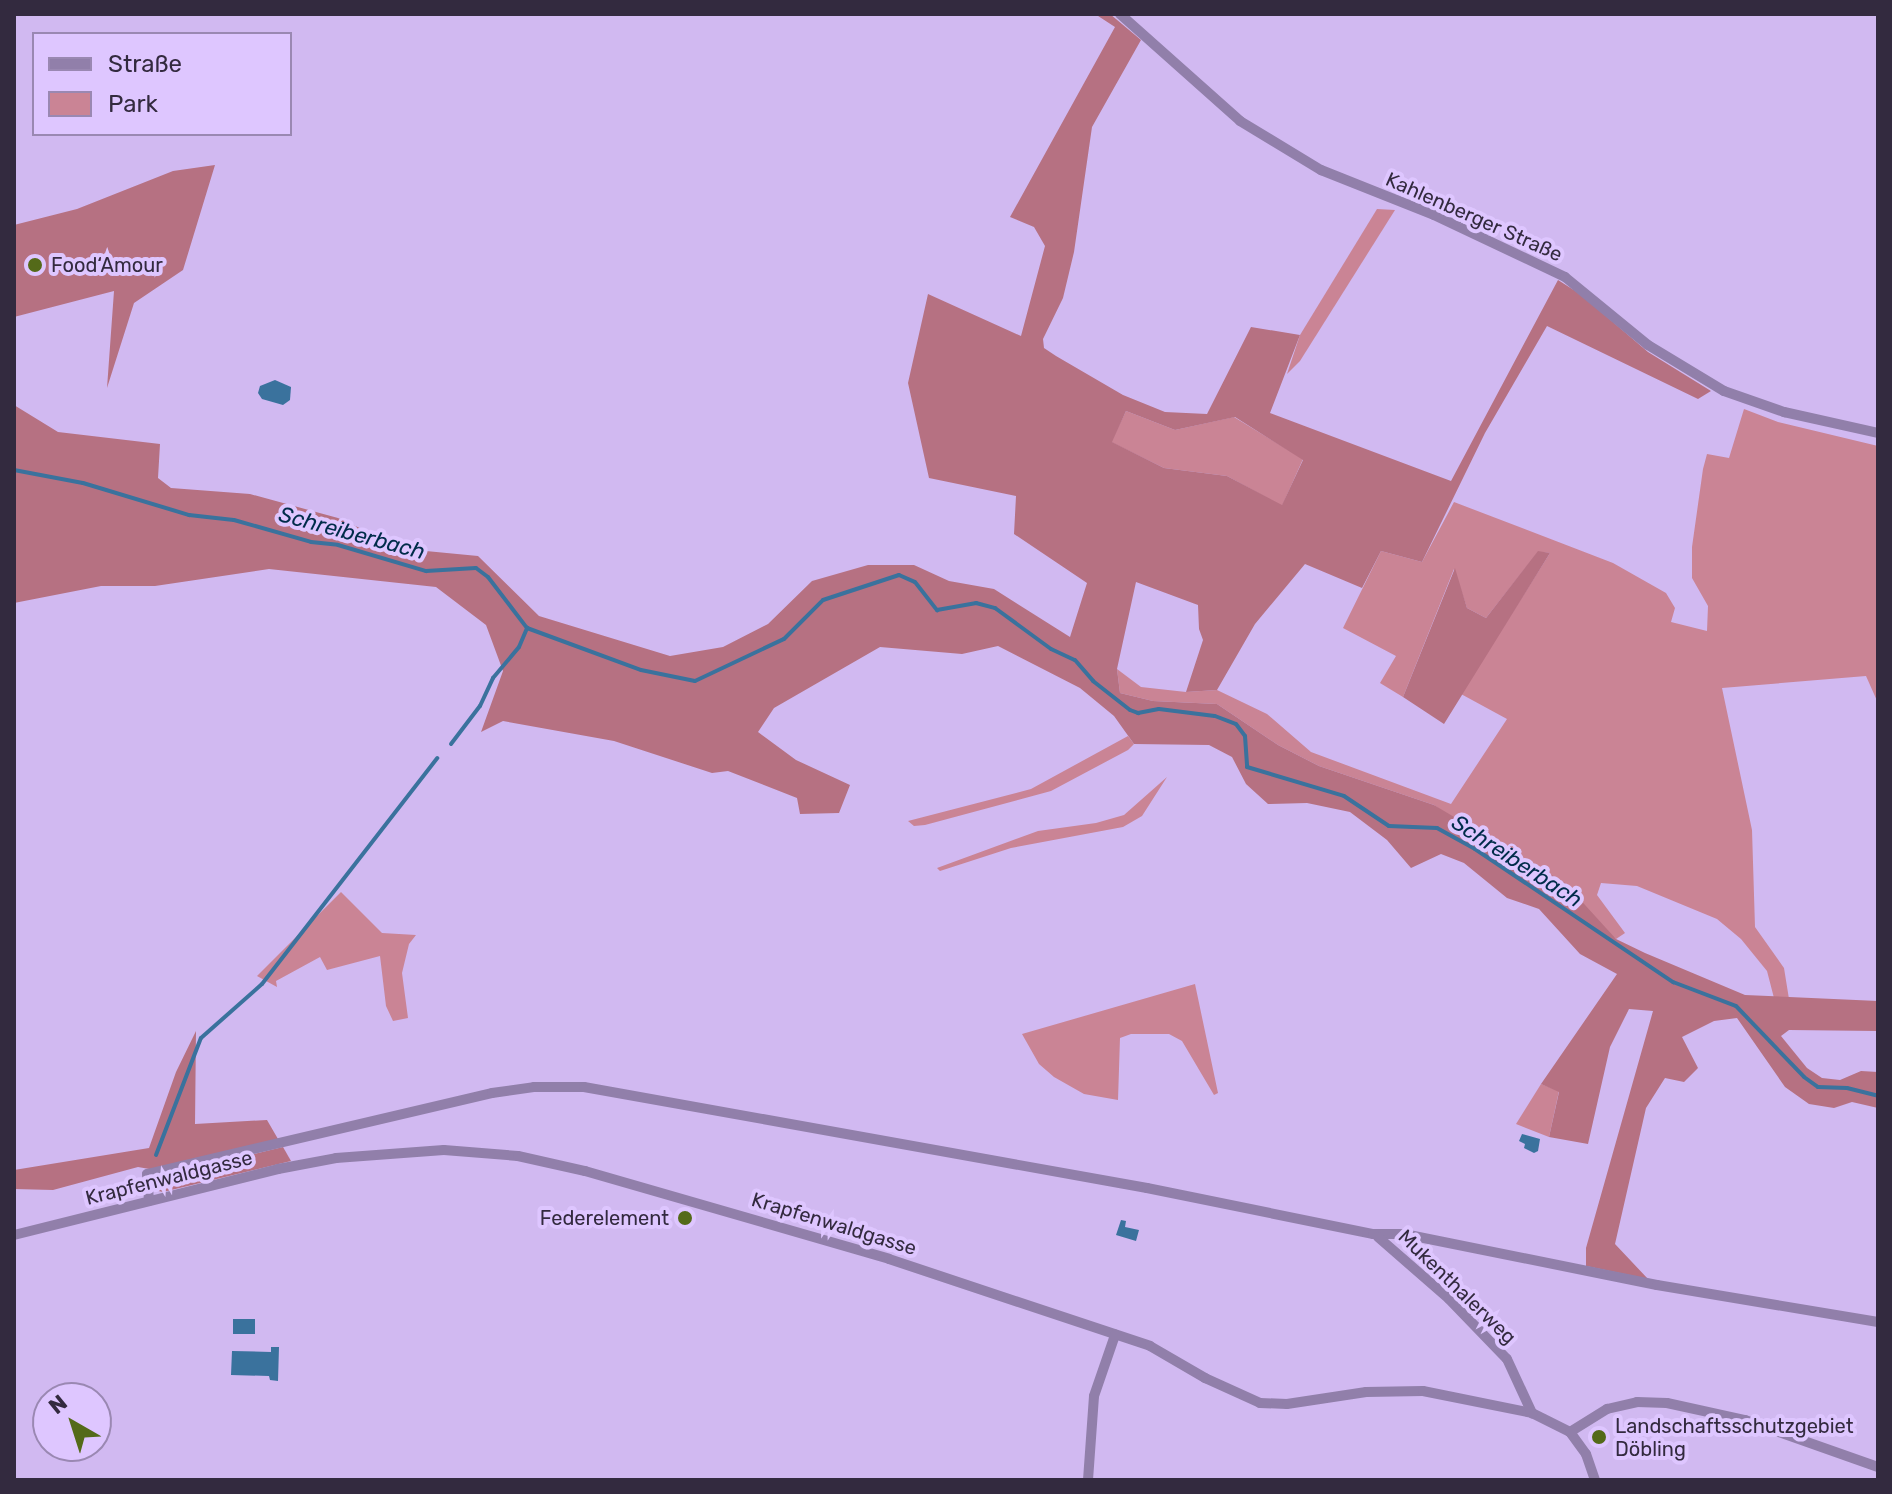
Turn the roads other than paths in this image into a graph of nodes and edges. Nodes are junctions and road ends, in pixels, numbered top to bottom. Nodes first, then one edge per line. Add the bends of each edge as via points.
1 (1120, 14) edge
2 (1878, 433) edge
3 (149, 1201) junction
4 (1373, 1234) junction
5 (14, 1235) edge
6 (1878, 1322) edge
7 (1115, 1335) junction
8 (1532, 1413) junction
9 (1570, 1432) junction
10 (1878, 1467) edge
11 (1088, 1480) edge
12 (1595, 1480) edge

1 - 2 street, Kahlenberger Straße via 1254,131 1321,170 1434,215 1565,277 1648,345 1724,391 1784,412
3 - 4 street via 147,1174 492,1093 570,1086 685,1102
3 - 5 street, Krapfenwaldgasse
3 - 7 street, Krapfenwaldgasse via 336,1158 417,1151 500,1154 585,1171 764,1221
4 - 6 street via 1404,1234
4 - 8 street, Mukenthalerweg via 1507,1359
7 - 8 street, Krapfenwaldgasse via 1163,1351 1260,1403 1423,1391
7 - 11 street via 1094,1396
8 - 9 street, Krapfenwaldgasse
9 - 10 street via 1607,1409 1667,1403 1745,1420
9 - 12 street via 1586,1454

